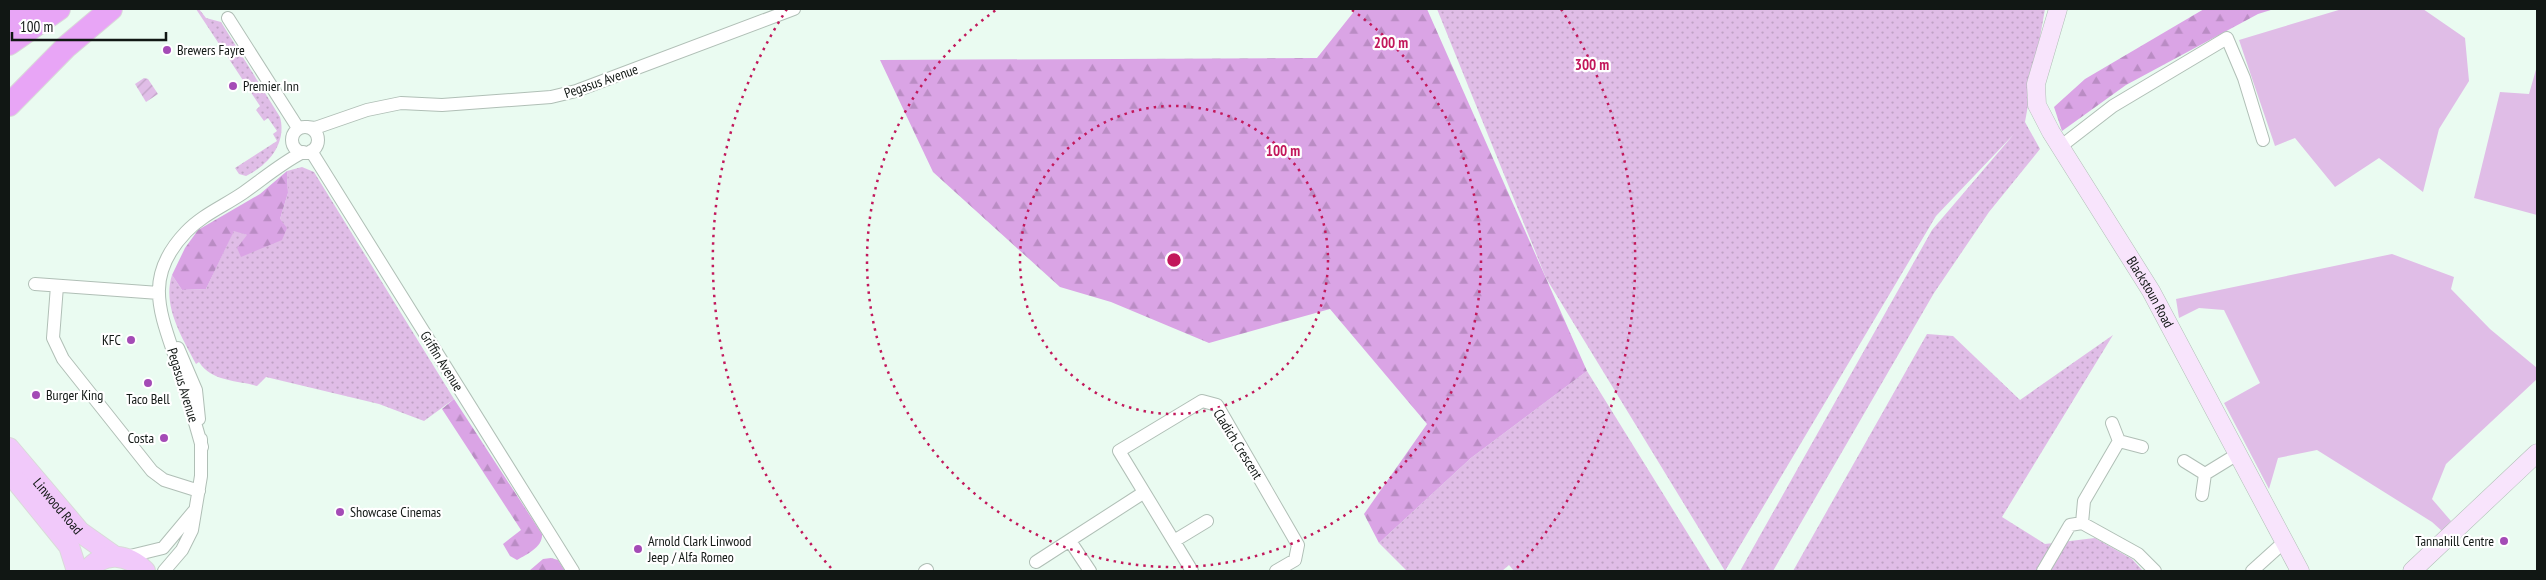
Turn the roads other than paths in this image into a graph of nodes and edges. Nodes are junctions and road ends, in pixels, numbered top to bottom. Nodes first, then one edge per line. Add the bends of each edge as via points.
1 (28, 9) edge
2 (59, 9) edge
3 (112, 9) edge
4 (794, 9) edge
5 (2058, 9) edge
6 (228, 18) dead end
7 (9, 22) edge
8 (9, 44) edge
9 (9, 105) edge
10 (340, 120) junction
11 (299, 131) junction
12 (2263, 140) dead end
13 (2060, 147) junction
14 (310, 149) junction
15 (276, 167) junction
16 (35, 284) dead end
17 (58, 286) junction
18 (159, 293) junction
19 (2112, 423) dead end
20 (2119, 441) junction
21 (2142, 447) dead end
22 (9, 448) edge
23 (2537, 453) edge
24 (2236, 455) junction
25 (2184, 461) dead end
26 (9, 472) edge
27 (2205, 474) junction
28 (199, 491) junction
29 (1143, 493) junction
30 (2202, 495) dead end
31 (194, 511) junction
32 (1207, 521) dead end
33 (2082, 523) junction
34 (1070, 541) junction
35 (1174, 541) junction
36 (2283, 543) junction
37 (120, 557) junction
38 (1036, 562) dead end
39 (1186, 569) edge
40 (78, 571) edge
41 (87, 571) edge
42 (145, 571) edge
43 (164, 571) edge
44 (573, 571) edge
45 (1090, 571) edge
46 (1276, 571) edge
47 (2042, 571) edge
48 (2155, 571) edge
49 (2252, 571) edge
50 (2300, 571) edge
51 (2412, 571) edge

1 - 7 highway
2 - 8 highway
3 - 9 highway via 66,48
4 - 10 street, Pegasus Avenue via 576,92 551,97 442,105 401,102
5 - 13 street, Blackstoun Road via 2036,84 2038,105
6 - 11 street
10 - 11 street, Pegasus Avenue
10 - 14 street, Pegasus Avenue
11 - 14 street via 293,145
11 - 14 street via 315,131
11 - 15 street, Pegasus Avenue
12 - 13 street via 2244,78 2227,38 2114,106
13 - 24 street, Blackstoun Road via 2151,291
14 - 15 street, Pegasus Avenue
14 - 44 street, Griffin Avenue
15 - 18 street, Pegasus Avenue via 186,232 163,267
16 - 17 street
17 - 18 street
17 - 28 street via 53,338 63,359 152,471 164,480
18 - 28 street, Pegasus Avenue via 162,323 202,447
19 - 20 street
20 - 21 street
20 - 33 street via 2084,501
22 - 37 main road, Linwood Road via 80,532
23 - 51 street
24 - 27 street
24 - 36 street, Blackstoun Road
25 - 27 street
26 - 40 main road, Linwood Road via 69,546
27 - 30 street
28 - 31 street, Pegasus Avenue
29 - 34 street
29 - 35 street
29 - 46 street, Cladich Crescent via 1119,451 1202,401 1217,406 1298,545 1295,560
31 - 37 street, Pegasus Avenue via 163,548
31 - 43 street, Pegasus Avenue via 194,523 188,539
32 - 35 street
33 - 47 street via 2070,525
33 - 48 street via 2138,554
34 - 38 street
34 - 45 street
35 - 39 street
36 - 49 street
36 - 50 street, Blackstoun Road
37 - 41 main road via 102,559
37 - 42 main road, Linwood Road via 137,563

